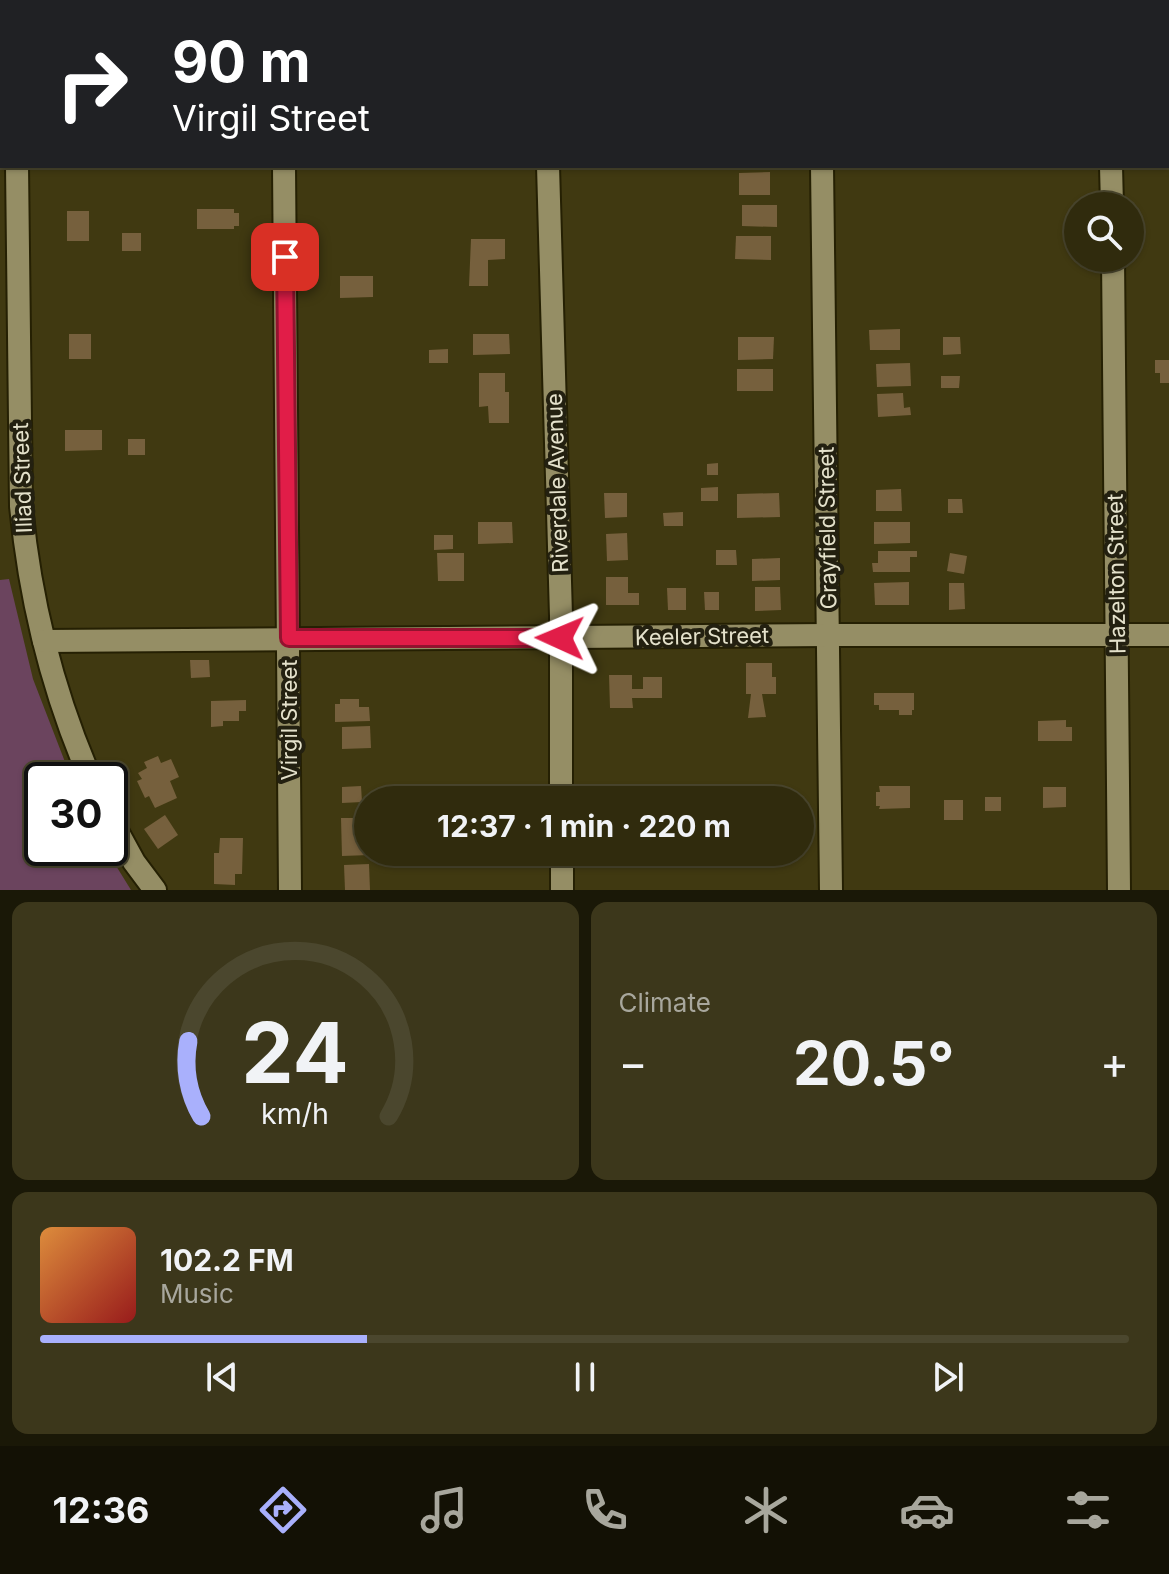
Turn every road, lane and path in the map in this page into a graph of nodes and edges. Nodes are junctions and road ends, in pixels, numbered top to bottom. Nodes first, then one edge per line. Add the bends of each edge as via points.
1 (17, 168) edge
2 (284, 168) edge
3 (548, 168) edge
4 (822, 168) edge
5 (1111, 168) edge
6 (1112, 192) edge
7 (1113, 272) edge
8 (829, 635) junction
9 (1117, 635) junction
10 (1169, 635) edge
11 (289, 638) junction
12 (560, 638) junction
13 (44, 641) junction
14 (84, 762) edge
15 (561, 786) edge
16 (128, 851) edge
17 (562, 866) edge
18 (155, 890) edge
19 (290, 890) edge
20 (562, 890) edge
21 (831, 890) edge
22 (1119, 890) edge

1 - 13 street, Iliad Street via 21,506
2 - 11 street, Virgil Street
3 - 12 street, Riverdale Avenue
4 - 8 street, Grayfield Street
5 - 6 street
7 - 9 street, Hazelton Street
8 - 9 street, Keeler Street
8 - 12 street, Keeler Street
8 - 21 street, Grayfield Street
9 - 10 street, Keeler Street
9 - 22 street, Hazelton Street
11 - 12 street, Keeler Street
11 - 13 street, Keeler Street
11 - 19 street, Virgil Street
12 - 15 street, Riverdale Avenue
13 - 14 street, Iliad Street via 61,707
16 - 18 street
17 - 20 street

